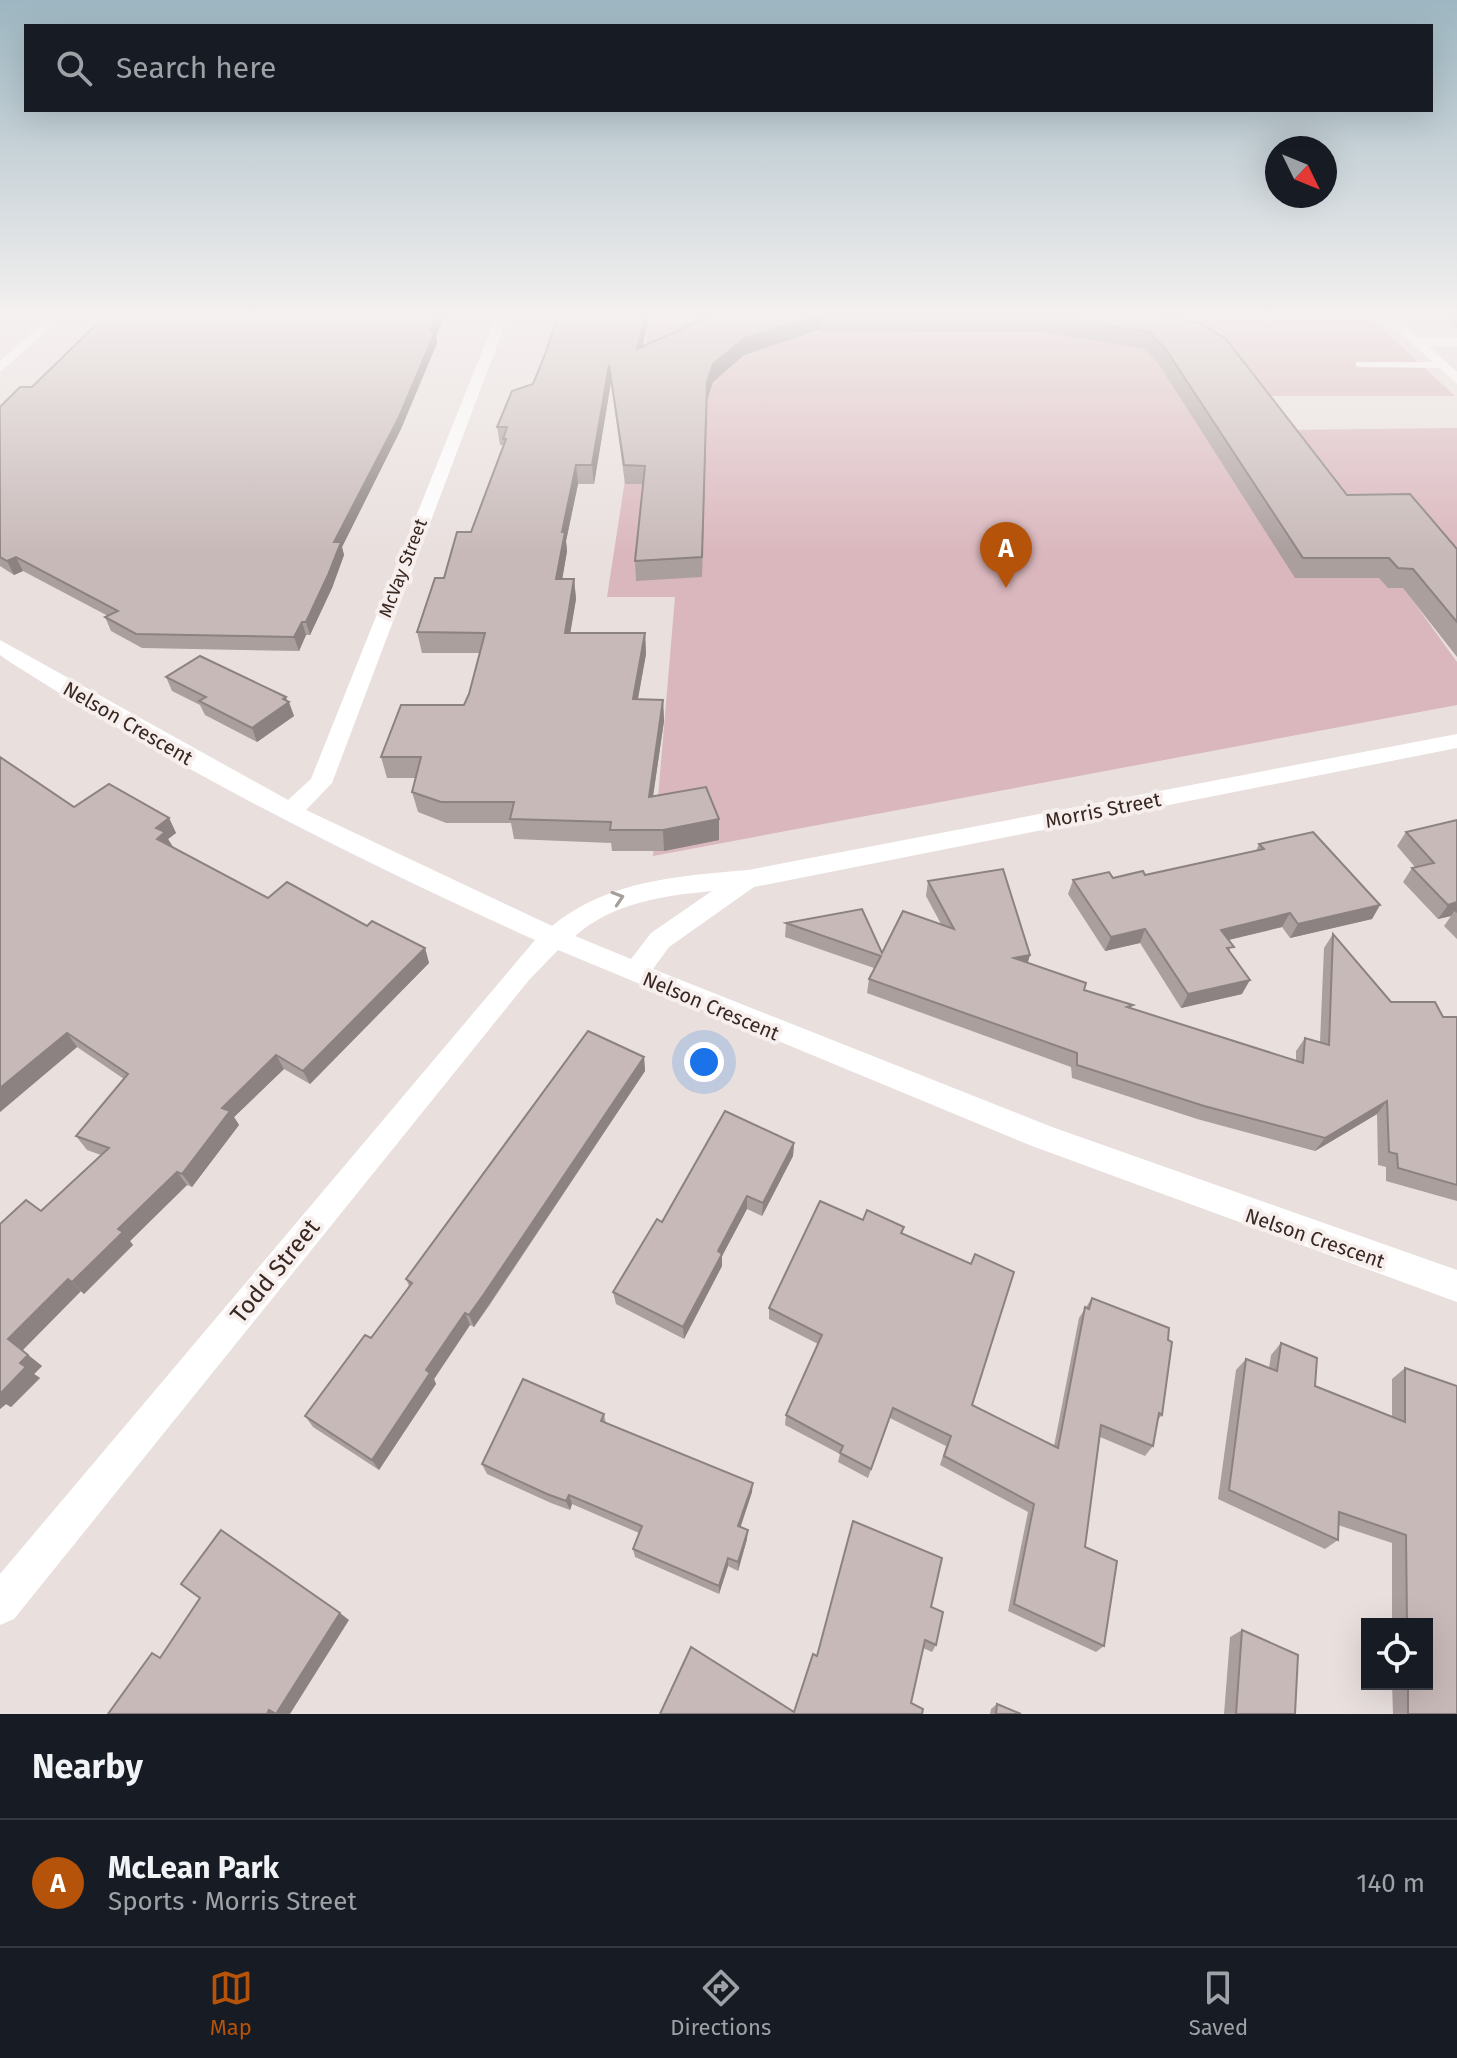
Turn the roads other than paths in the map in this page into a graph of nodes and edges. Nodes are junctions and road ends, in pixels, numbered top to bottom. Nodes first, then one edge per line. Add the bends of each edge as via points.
1 (472, 394) edge
2 (0, 646) edge
3 (1457, 741) edge
4 (289, 812) junction
5 (748, 879) junction
6 (552, 938) junction
7 (635, 973) junction
8 (1457, 1286) edge
9 (0, 1605) edge

1 - 4 street, McVay Street via 321,783
2 - 4 street, Nelson Crescent
3 - 5 street, Morris Street
4 - 6 street, Nelson Crescent
6 -> 5 street, Morris Street via 606,901 655,887
5 - 7 street, Morris Street via 660,940
6 - 7 street, Nelson Crescent
6 - 9 street, Todd Street
7 - 8 street, Nelson Crescent via 966,1110 1216,1205

